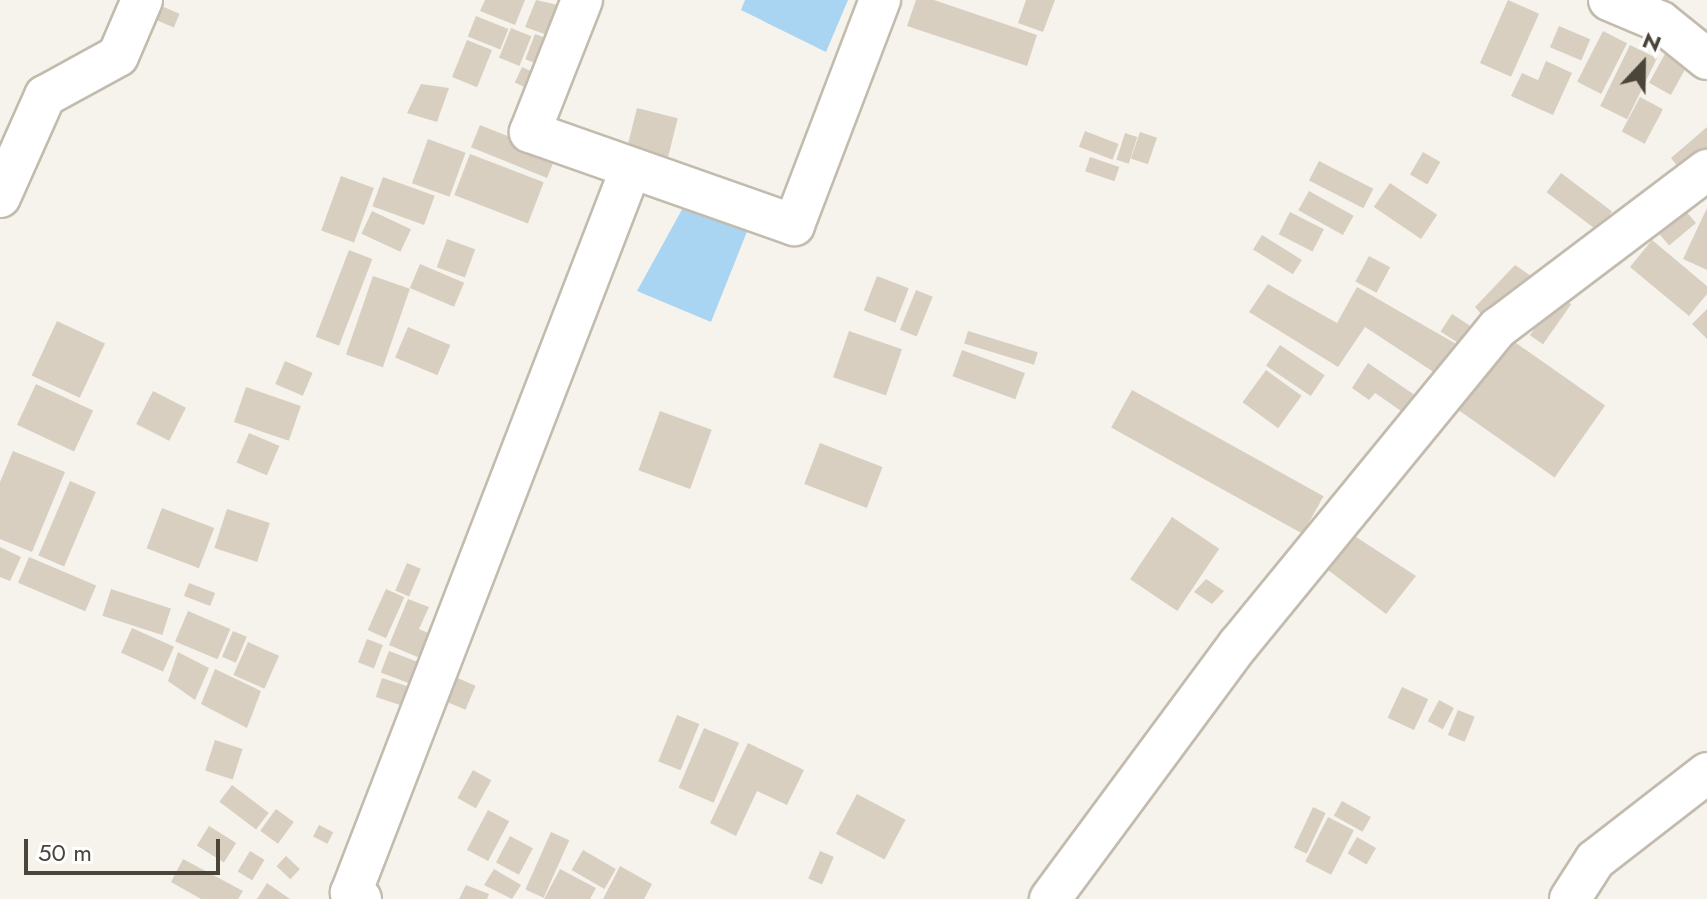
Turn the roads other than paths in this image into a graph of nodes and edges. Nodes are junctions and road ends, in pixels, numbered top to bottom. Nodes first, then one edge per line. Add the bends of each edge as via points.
1 (142, 0) edge
2 (582, 0) edge
3 (880, 0) edge
4 (1609, 0) edge
5 (1707, 59) edge
6 (631, 168) junction
7 (1707, 170) edge
8 (0, 197) edge
9 (1707, 773) edge
10 (361, 899) edge
11 (1050, 899) edge
12 (1570, 899) edge

1 - 8 street via 118,56 45,96
2 - 6 street via 530,132
3 - 6 street via 794,225
4 - 5 street via 1661,22
6 - 10 street via 351,893
7 - 11 street via 1498,328 1239,644
9 - 12 street via 1595,860

